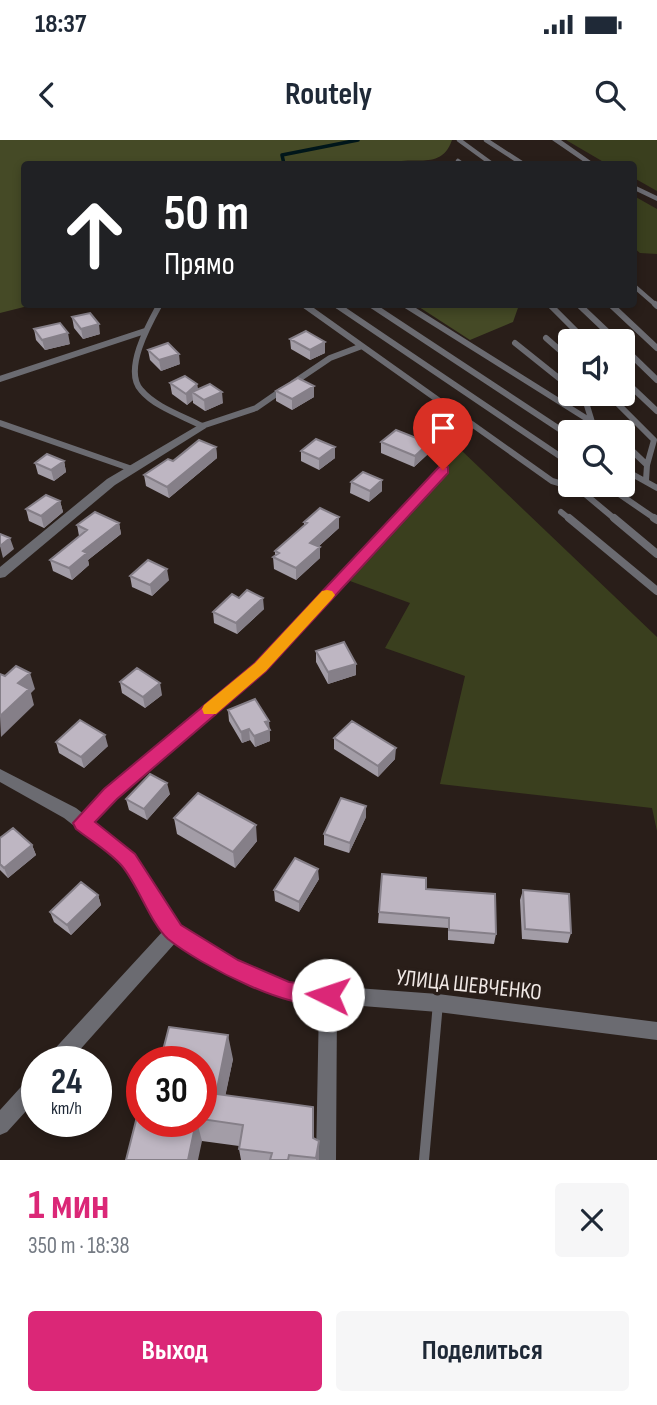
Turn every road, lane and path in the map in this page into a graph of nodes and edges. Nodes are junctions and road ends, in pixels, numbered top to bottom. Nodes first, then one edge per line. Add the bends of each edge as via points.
1 (459, 140) edge
2 (486, 140) edge
3 (556, 140) edge
4 (488, 161) edge
5 (518, 161) edge
6 (587, 161) edge
7 (637, 189) edge
8 (657, 199) edge
9 (637, 289) edge
10 (657, 306) edge
11 (158, 308) edge
12 (309, 308) edge
13 (341, 308) edge
14 (376, 308) edge
15 (410, 308) edge
16 (553, 308) edge
17 (583, 308) edge
18 (614, 308) edge
19 (574, 329) edge
20 (605, 329) edge
21 (145, 331) junction
22 (547, 338) dead end
23 (515, 343) dead end
24 (362, 346) junction
25 (558, 348) edge
26 (657, 348) edge
27 (635, 359) edge
28 (558, 377) edge
29 (0, 379) edge
30 (657, 380) edge
31 (635, 390) edge
32 (620, 406) edge
33 (657, 411) edge
34 (589, 420) edge
35 (0, 423) edge
36 (202, 426) junction
37 (558, 428) edge
38 (635, 454) edge
39 (558, 455) edge
40 (647, 465) junction
41 (132, 469) junction
42 (443, 470) dead end
43 (635, 475) edge
44 (646, 480) junction
45 (657, 488) edge
46 (623, 497) edge
47 (561, 512) dead end
48 (657, 520) edge
49 (657, 554) edge
50 (0, 574) edge
51 (657, 591) edge
52 (0, 775) edge
53 (82, 823) junction
54 (174, 931) junction
55 (328, 995) junction
56 (438, 1003) junction
57 (657, 1031) edge
58 (70, 1046) edge
59 (21, 1102) edge
60 (0, 1125) edge
61 (326, 1160) edge
62 (424, 1160) edge

1 - 4 lane
2 - 5 lane
3 - 6 street
7 - 8 street
9 - 10 lane
11 - 21 lane
12 - 24 lane
13 - 39 lane
14 - 37 lane
15 - 34 lane
16 - 19 lane
17 - 20 lane
18 - 26 lane
21 - 29 lane
21 - 36 lane via 134,374 140,390
22 - 25 lane
23 - 28 lane
24 - 36 lane via 330,358 256,408
24 - 49 lane via 552,481 579,489
27 - 30 lane
31 - 33 lane
32 - 40 lane via 654,440
35 - 41 lane
36 - 41 street
38 - 40 lane
40 - 44 lane
41 - 50 street
42 - 53 lane via 260,667
43 - 44 lane
44 - 45 lane
46 - 48 lane
47 - 51 lane
52 - 53 street
53 - 54 street via 128,859
54 - 55 street, УЛИЦА ШЕВЧЕНКО via 231,967 288,992
54 - 58 street
55 - 56 street, УЛИЦА ШЕВЧЕНКО
55 - 61 street
56 - 57 street, УЛИЦА ШЕВЧЕНКО
56 - 62 lane
59 - 60 street

